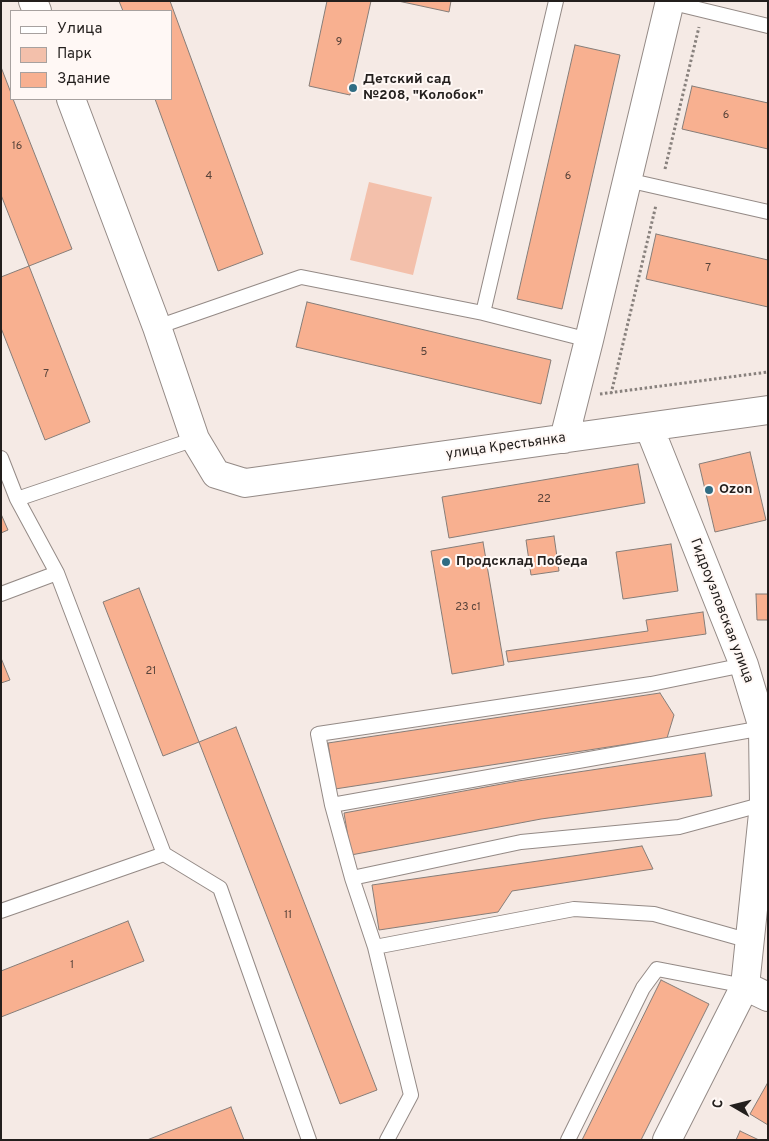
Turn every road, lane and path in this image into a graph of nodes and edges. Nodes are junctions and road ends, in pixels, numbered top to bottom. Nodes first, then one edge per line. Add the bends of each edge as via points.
1 (556, 1) edge
2 (670, 2) edge
3 (768, 26) edge
4 (71, 100) edge
5 (627, 180) junction
6 (768, 212) edge
7 (484, 313) junction
8 (158, 327) junction
9 (590, 340) junction
10 (768, 372) edge
11 (576, 396) junction
12 (768, 410) edge
13 (649, 427) junction
14 (195, 439) junction
15 (564, 439) junction
16 (1, 458) edge
17 (17, 499) junction
18 (57, 573) junction
19 (1, 594) edge
20 (744, 665) junction
21 (763, 728) junction
22 (766, 804) edge
23 (332, 805) junction
24 (164, 854) junction
25 (352, 878) junction
26 (1, 911) edge
27 (750, 941) junction
28 (375, 948) junction
29 (756, 991) edge
30 (309, 1140) edge
31 (387, 1140) edge
32 (568, 1140) edge
33 (667, 1140) edge

1 - 7 lane
2 - 3 lane
2 - 5 street
4 - 8 street
5 - 6 lane
5 - 9 street
7 - 8 lane via 301,277
7 - 9 lane
8 - 14 street
9 - 11 street
10 - 11 path
11 - 15 street
12 - 13 street, улица Крестьянка
13 - 15 street, улица Крестьянка
13 - 20 street, Гидроузловская улица
14 - 15 street, улица Крестьянка via 216,474 244,483
14 - 17 lane
16 - 17 lane
17 - 18 lane
18 - 19 lane
18 - 24 lane
20 - 21 street, Гидроузловская улица
20 - 23 lane via 651,684 318,734
21 - 22 street, Гидроузловская улица
21 - 23 lane
22 - 25 lane via 678,827 521,842
22 - 27 street, Гидроузловская улица
23 - 25 lane
24 - 26 lane
24 - 30 lane via 220,888
25 - 28 lane
27 - 28 lane via 654,914 574,909
27 - 29 street, Гидроузловская улица
28 - 31 lane via 411,1095
29 - 32 lane via 657,969 643,988
29 - 33 street

